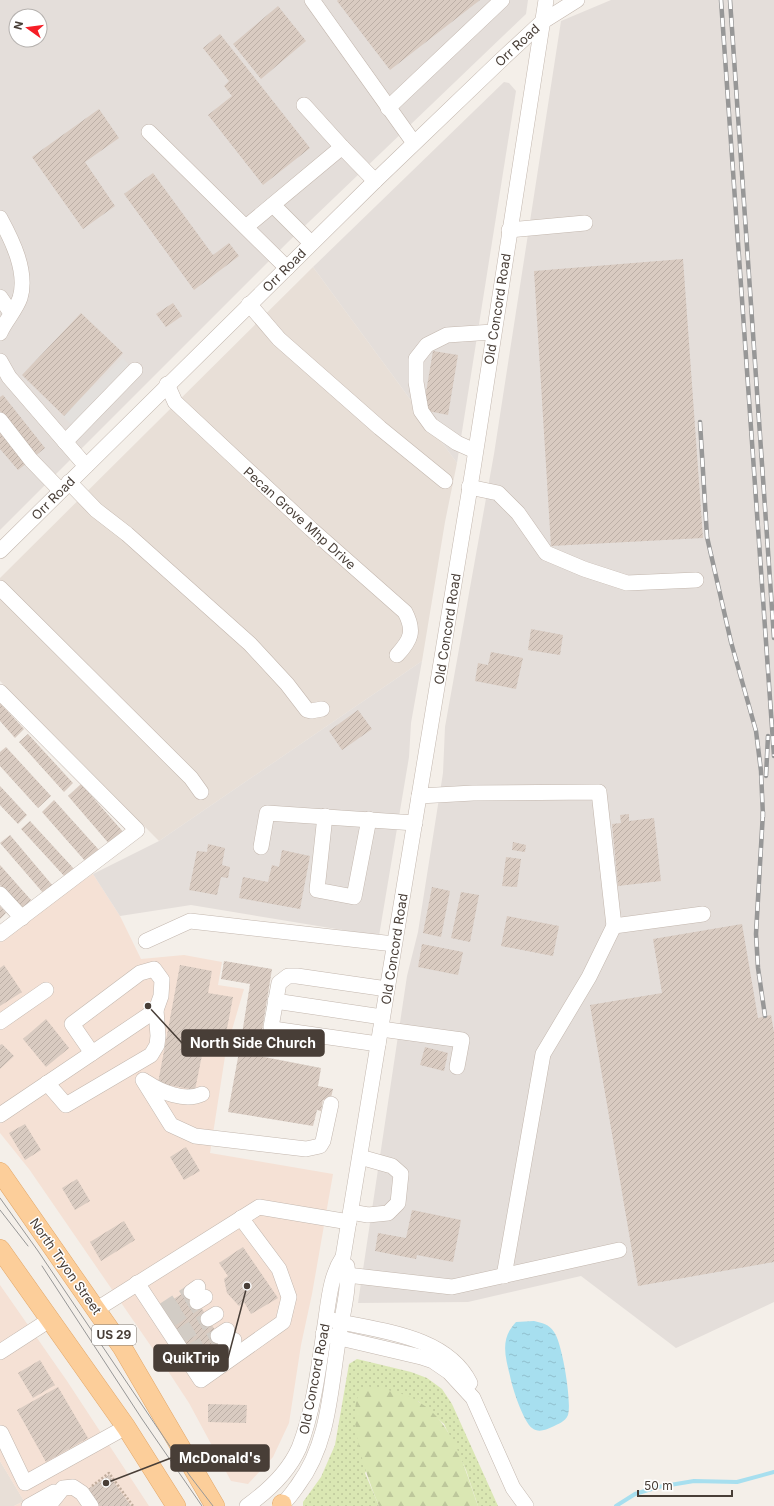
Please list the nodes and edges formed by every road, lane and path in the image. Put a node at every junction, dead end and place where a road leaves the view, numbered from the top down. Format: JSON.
{"nodes":[{"id":1,"x":312,"y":0,"type":"edge"},
{"id":2,"x":502,"y":0,"type":"edge"},
{"id":3,"x":546,"y":0,"type":"edge"},
{"id":4,"x":577,"y":0,"type":"edge"},
{"id":5,"x":542,"y":22,"type":"junction"},
{"id":6,"x":304,"y":105,"type":"dead end"},
{"id":7,"x":388,"y":108,"type":"junction"},
{"id":8,"x":149,"y":132,"type":"dead end"},
{"id":9,"x":414,"y":144,"type":"junction"},
{"id":10,"x":342,"y":147,"type":"junction"},
{"id":11,"x":375,"y":181,"type":"junction"},
{"id":12,"x":273,"y":205,"type":"junction"},
{"id":13,"x":0,"y":218,"type":"edge"},
{"id":14,"x":586,"y":223,"type":"dead end"},
{"id":15,"x":246,"y":227,"type":"junction"},
{"id":16,"x":509,"y":230,"type":"junction"},
{"id":17,"x":311,"y":243,"type":"junction"},
{"id":18,"x":287,"y":268,"type":"junction"},
{"id":19,"x":0,"y":297,"type":"edge"},
{"id":20,"x":249,"y":304,"type":"junction"},
{"id":21,"x":11,"y":313,"type":"junction"},
{"id":22,"x":0,"y":332,"type":"edge"},
{"id":23,"x":493,"y":332,"type":"junction"},
{"id":24,"x":0,"y":361,"type":"edge"},
{"id":25,"x":135,"y":370,"type":"dead end"},
{"id":26,"x":167,"y":384,"type":"junction"},
{"id":27,"x":0,"y":420,"type":"edge"},
{"id":28,"x":65,"y":442,"type":"junction"},
{"id":29,"x":475,"y":451,"type":"junction"},
{"id":30,"x":86,"y":466,"type":"junction"},
{"id":31,"x":445,"y":481,"type":"dead end"},
{"id":32,"x":65,"y":486,"type":"junction"},
{"id":33,"x":470,"y":488,"type":"junction"},
{"id":34,"x":2,"y":544,"type":"edge"},
{"id":35,"x":696,"y":580,"type":"dead end"},
{"id":36,"x":0,"y":588,"type":"edge"},
{"id":37,"x":398,"y":655,"type":"dead end"},
{"id":38,"x":0,"y":692,"type":"edge"},
{"id":39,"x":322,"y":709,"type":"dead end"},
{"id":40,"x":201,"y":792,"type":"dead end"},
{"id":41,"x":419,"y":796,"type":"junction"},
{"id":42,"x":325,"y":816,"type":"junction"},
{"id":43,"x":369,"y":819,"type":"junction"},
{"id":44,"x":415,"y":823,"type":"junction"},
{"id":45,"x":261,"y":847,"type":"dead end"},
{"id":46,"x":0,"y":894,"type":"edge"},
{"id":47,"x":702,"y":914,"type":"dead end"},
{"id":48,"x":22,"y":918,"type":"junction"},
{"id":49,"x":614,"y":926,"type":"junction"},
{"id":50,"x":0,"y":934,"type":"edge"},
{"id":51,"x":146,"y":941,"type":"dead end"},
{"id":52,"x":394,"y":944,"type":"junction"},
{"id":53,"x":387,"y":989,"type":"junction"},
{"id":54,"x":46,"y":990,"type":"dead end"},
{"id":55,"x":275,"y":1001,"type":"junction"},
{"id":56,"x":156,"y":1010,"type":"junction"},
{"id":57,"x":0,"y":1022,"type":"edge"},
{"id":58,"x":381,"y":1023,"type":"junction"},
{"id":59,"x":378,"y":1044,"type":"junction"},
{"id":60,"x":92,"y":1053,"type":"junction"},
{"id":61,"x":457,"y":1067,"type":"dead end"},
{"id":62,"x":127,"y":1069,"type":"junction"},
{"id":63,"x":143,"y":1080,"type":"junction"},
{"id":64,"x":47,"y":1083,"type":"junction"},
{"id":65,"x":202,"y":1094,"type":"dead end"},
{"id":66,"x":331,"y":1104,"type":"dead end"},
{"id":67,"x":0,"y":1115,"type":"edge"},
{"id":68,"x":360,"y":1157,"type":"junction"},
{"id":69,"x":0,"y":1172,"type":"edge"},
{"id":70,"x":350,"y":1217,"type":"junction"},
{"id":71,"x":241,"y":1218,"type":"junction"},
{"id":72,"x":0,"y":1249,"type":"edge"},
{"id":73,"x":619,"y":1250,"type":"dead end"},
{"id":74,"x":343,"y":1257,"type":"junction"},
{"id":75,"x":348,"y":1276,"type":"junction"},
{"id":76,"x":504,"y":1276,"type":"junction"},
{"id":77,"x":138,"y":1283,"type":"junction"},
{"id":78,"x":96,"y":1309,"type":"junction"},
{"id":79,"x":326,"y":1318,"type":"junction"},
{"id":80,"x":51,"y":1319,"type":"junction"},
{"id":81,"x":341,"y":1322,"type":"junction"},
{"id":82,"x":324,"y":1334,"type":"junction"},
{"id":83,"x":338,"y":1337,"type":"junction"},
{"id":84,"x":0,"y":1352,"type":"edge"},
{"id":85,"x":473,"y":1398,"type":"junction"},
{"id":86,"x":126,"y":1427,"type":"junction"},
{"id":87,"x":1,"y":1433,"type":"dead end"},
{"id":88,"x":91,"y":1486,"type":"dead end"},
{"id":89,"x":63,"y":1488,"type":"junction"},
{"id":90,"x":281,"y":1505,"type":"edge"},
{"id":91,"x":29,"y":1506,"type":"edge"},
{"id":92,"x":46,"y":1506,"type":"edge"},
{"id":93,"x":91,"y":1506,"type":"edge"},
{"id":94,"x":133,"y":1506,"type":"edge"},
{"id":95,"x":176,"y":1506,"type":"edge"},
{"id":96,"x":215,"y":1506,"type":"edge"},
{"id":97,"x":247,"y":1506,"type":"edge"},
{"id":98,"x":526,"y":1506,"type":"edge"}],
"edges":[{"from":1,"to":7,"type":"street"},
{"from":2,"to":7,"type":"street"},
{"from":3,"to":5,"type":"street","name":"Old Concord Road"},
{"from":4,"to":5,"type":"street","name":"Orr Road"},
{"from":5,"to":9,"type":"street","name":"Orr Road"},
{"from":5,"to":16,"type":"street","name":"Old Concord Road"},
{"from":6,"to":10,"type":"street"},
{"from":7,"to":9,"type":"street"},
{"from":8,"to":15,"type":"street"},
{"from":9,"to":11,"type":"street","name":"Orr Road"},
{"from":10,"to":11,"type":"street"},
{"from":10,"to":12,"type":"street"},
{"from":11,"to":17,"type":"street","name":"Orr Road"},
{"from":12,"to":15,"type":"street"},
{"from":12,"to":17,"type":"street"},
{"from":13,"to":21,"type":"street"},
{"from":14,"to":16,"type":"street"},
{"from":15,"to":18,"type":"street"},
{"from":16,"to":23,"type":"street","name":"Old Concord Road"},
{"from":17,"to":18,"type":"street","name":"Orr Road"},
{"from":18,"to":20,"type":"street","name":"Orr Road"},
{"from":19,"to":21,"type":"street"},
{"from":20,"to":26,"type":"street","name":"Orr Road"},
{"from":20,"to":31,"type":"street"},
{"from":21,"to":22,"type":"street"},
{"from":23,"to":29,"type":"street","name":"Old Concord Road"},
{"from":23,"to":29,"type":"street"},
{"from":24,"to":28,"type":"street"},
{"from":25,"to":28,"type":"street"},
{"from":26,"to":30,"type":"street","name":"Orr Road"},
{"from":26,"to":37,"type":"street","name":"Pecan Grove Mhp Drive"},
{"from":27,"to":32,"type":"street"},
{"from":28,"to":30,"type":"street"},
{"from":29,"to":33,"type":"street","name":"Old Concord Road"},
{"from":30,"to":32,"type":"street","name":"Orr Road"},
{"from":32,"to":34,"type":"street","name":"Orr Road"},
{"from":32,"to":39,"type":"street"},
{"from":33,"to":35,"type":"street"},
{"from":33,"to":41,"type":"street","name":"Old Concord Road"},
{"from":36,"to":40,"type":"street"},
{"from":38,"to":48,"type":"street"},
{"from":41,"to":44,"type":"street","name":"Old Concord Road"},
{"from":41,"to":49,"type":"street"},
{"from":42,"to":43,"type":"street"},
{"from":42,"to":43,"type":"street"},
{"from":42,"to":45,"type":"street"},
{"from":43,"to":44,"type":"street"},
{"from":44,"to":52,"type":"street","name":"Old Concord Road"},
{"from":46,"to":48,"type":"street"},
{"from":47,"to":49,"type":"street"},
{"from":48,"to":50,"type":"street"},
{"from":49,"to":76,"type":"street"},
{"from":51,"to":52,"type":"street"},
{"from":52,"to":53,"type":"street","name":"Old Concord Road"},
{"from":53,"to":55,"type":"street"},
{"from":53,"to":58,"type":"street","name":"Old Concord Road"},
{"from":54,"to":57,"type":"street"},
{"from":55,"to":58,"type":"street"},
{"from":55,"to":59,"type":"street"},
{"from":56,"to":60,"type":"street"},
{"from":56,"to":60,"type":"street"},
{"from":56,"to":62,"type":"street"},
{"from":58,"to":59,"type":"street","name":"Old Concord Road"},
{"from":58,"to":61,"type":"street"},
{"from":59,"to":68,"type":"street","name":"Old Concord Road"},
{"from":60,"to":64,"type":"street"},
{"from":62,"to":63,"type":"street"},
{"from":62,"to":64,"type":"street"},
{"from":63,"to":65,"type":"street"},
{"from":63,"to":66,"type":"street"},
{"from":64,"to":67,"type":"street"},
{"from":68,"to":70,"type":"street","name":"Old Concord Road"},
{"from":68,"to":70,"type":"street"},
{"from":69,"to":78,"type":"main road","name":"North Tryon Street","number":"US 29"},
{"from":70,"to":71,"type":"street"},
{"from":70,"to":74,"type":"street","name":"Old Concord Road"},
{"from":71,"to":77,"type":"street"},
{"from":71,"to":77,"type":"street"},
{"from":72,"to":80,"type":"main road","number":"US 29"},
{"from":73,"to":76,"type":"street"},
{"from":74,"to":75,"type":"street","name":"Old Concord Road"},
{"from":74,"to":79,"type":"street","name":"Old Concord Road"},
{"from":75,"to":76,"type":"street"},
{"from":75,"to":81,"type":"street","name":"Old Concord Road"},
{"from":77,"to":78,"type":"street"},
{"from":78,"to":96,"type":"main road","name":"North Tryon Street","number":"US 29"},
{"from":79,"to":81,"type":"street"},
{"from":79,"to":82,"type":"street","name":"Old Concord Road"},
{"from":80,"to":84,"type":"street"},
{"from":80,"to":86,"type":"main road","number":"US 29"},
{"from":81,"to":83,"type":"street","name":"Old Concord Road"},
{"from":81,"to":85,"type":"street"},
{"from":82,"to":83,"type":"street"},
{"from":82,"to":97,"type":"street","name":"Old Concord Road"},
{"from":83,"to":85,"type":"street"},
{"from":83,"to":90,"type":"street","name":"Old Concord Road"},
{"from":85,"to":98,"type":"street"},
{"from":86,"to":87,"type":"street"},
{"from":86,"to":95,"type":"main road","number":"US 29"},
{"from":88,"to":94,"type":"path"},
{"from":89,"to":91,"type":"street"},
{"from":89,"to":92,"type":"street"},
{"from":89,"to":93,"type":"street"}]}
